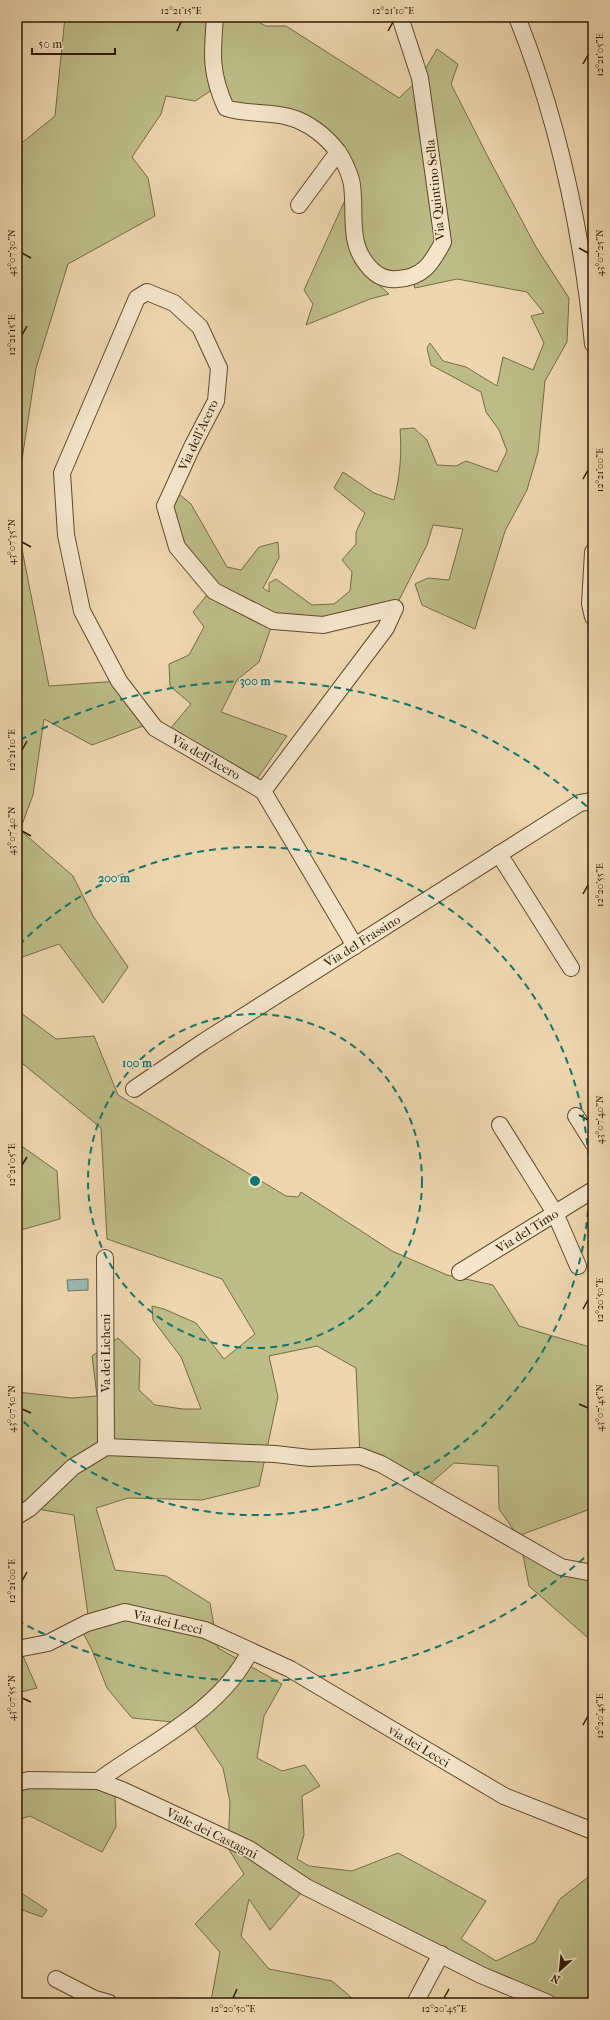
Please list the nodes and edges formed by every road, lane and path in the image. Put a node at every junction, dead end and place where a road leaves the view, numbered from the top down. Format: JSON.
{"nodes":[{"id":1,"x":215,"y":17,"type":"edge"},
{"id":2,"x":400,"y":17,"type":"edge"},
{"id":3,"x":516,"y":17,"type":"edge"},
{"id":4,"x":338,"y":152,"type":"junction"},
{"id":5,"x":299,"y":205,"type":"dead end"},
{"id":6,"x":593,"y":344,"type":"edge"},
{"id":7,"x":593,"y":552,"type":"edge"},
{"id":8,"x":593,"y":617,"type":"edge"},
{"id":9,"x":263,"y":791,"type":"junction"},
{"id":10,"x":593,"y":801,"type":"edge"},
{"id":11,"x":499,"y":854,"type":"junction"},
{"id":12,"x":355,"y":946,"type":"junction"},
{"id":13,"x":571,"y":968,"type":"dead end"},
{"id":14,"x":134,"y":1089,"type":"dead end"},
{"id":15,"x":576,"y":1116,"type":"dead end"},
{"id":16,"x":500,"y":1125,"type":"dead end"},
{"id":17,"x":593,"y":1144,"type":"edge"},
{"id":18,"x":593,"y":1190,"type":"edge"},
{"id":19,"x":555,"y":1213,"type":"junction"},
{"id":20,"x":105,"y":1258,"type":"dead end"},
{"id":21,"x":578,"y":1266,"type":"dead end"},
{"id":22,"x":460,"y":1272,"type":"dead end"},
{"id":23,"x":106,"y":1447,"type":"junction"},
{"id":24,"x":17,"y":1516,"type":"edge"},
{"id":25,"x":593,"y":1560,"type":"edge"},
{"id":26,"x":586,"y":1572,"type":"edge"},
{"id":27,"x":17,"y":1649,"type":"edge"},
{"id":28,"x":250,"y":1651,"type":"junction"},
{"id":29,"x":98,"y":1781,"type":"junction"},
{"id":30,"x":17,"y":1783,"type":"edge"},
{"id":31,"x":593,"y":1831,"type":"edge"},
{"id":32,"x":441,"y":1954,"type":"junction"},
{"id":33,"x":56,"y":1979,"type":"dead end"},
{"id":34,"x":109,"y":2003,"type":"edge"},
{"id":35,"x":415,"y":2003,"type":"edge"},
{"id":36,"x":548,"y":2003,"type":"edge"}],
"edges":[{"from":1,"to":4,"type":"street","name":"Via Quintino Sella"},
{"from":2,"to":4,"type":"street","name":"Via Quintino Sella"},
{"from":3,"to":6,"type":"street"},
{"from":4,"to":5,"type":"street"},
{"from":7,"to":8,"type":"street"},
{"from":9,"to":9,"type":"street","name":"Via dell'Acero"},
{"from":9,"to":12,"type":"street","name":"Via dell'Acero"},
{"from":10,"to":11,"type":"street","name":"Via del Frassino"},
{"from":11,"to":12,"type":"street","name":"Via del Frassino"},
{"from":11,"to":13,"type":"street"},
{"from":12,"to":14,"type":"street","name":"Via del Frassino"},
{"from":15,"to":17,"type":"street"},
{"from":16,"to":19,"type":"street"},
{"from":18,"to":19,"type":"street","name":"Via del Timo"},
{"from":19,"to":21,"type":"street"},
{"from":19,"to":22,"type":"street","name":"Via del Timo"},
{"from":20,"to":23,"type":"street","name":"Va dei Licheni"},
{"from":23,"to":24,"type":"street"},
{"from":23,"to":26,"type":"street"},
{"from":25,"to":26,"type":"street"},
{"from":27,"to":28,"type":"street","name":"Via dei Lecci"},
{"from":28,"to":29,"type":"street"},
{"from":28,"to":31,"type":"street","name":"via dei Lecci"},
{"from":29,"to":30,"type":"street"},
{"from":29,"to":32,"type":"street","name":"Viale dei Castagni"},
{"from":32,"to":35,"type":"street"},
{"from":32,"to":36,"type":"street","name":"Viale dei Castagni"},
{"from":33,"to":34,"type":"street"}]}
